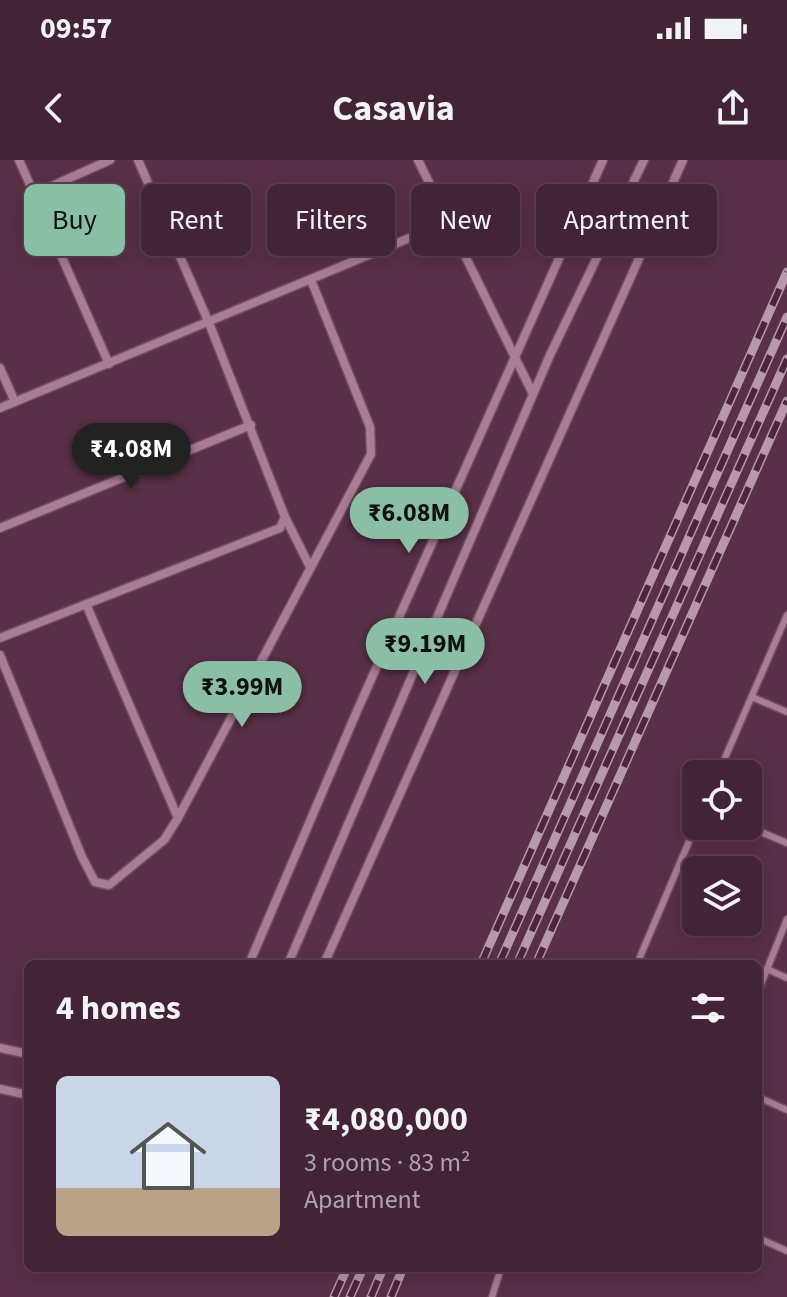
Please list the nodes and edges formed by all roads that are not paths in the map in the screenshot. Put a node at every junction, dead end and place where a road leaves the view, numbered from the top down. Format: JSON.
{"nodes":[{"id":1,"x":19,"y":160,"type":"edge"},
{"id":2,"x":110,"y":160,"type":"edge"},
{"id":3,"x":138,"y":160,"type":"edge"},
{"id":4,"x":418,"y":160,"type":"edge"},
{"id":5,"x":603,"y":160,"type":"edge"},
{"id":6,"x":644,"y":160,"type":"edge"},
{"id":7,"x":683,"y":160,"type":"edge"},
{"id":8,"x":30,"y":184,"type":"edge"},
{"id":9,"x":56,"y":184,"type":"edge"},
{"id":10,"x":430,"y":184,"type":"edge"},
{"id":11,"x":411,"y":238,"type":"edge"},
{"id":12,"x":61,"y":256,"type":"edge"},
{"id":13,"x":464,"y":256,"type":"edge"},
{"id":14,"x":311,"y":280,"type":"junction"},
{"id":15,"x":209,"y":323,"type":"junction"},
{"id":16,"x":515,"y":361,"type":"junction"},
{"id":17,"x":109,"y":364,"type":"junction"},
{"id":18,"x":0,"y":368,"type":"edge"},
{"id":19,"x":533,"y":394,"type":"junction"},
{"id":20,"x":15,"y":402,"type":"junction"},
{"id":21,"x":0,"y":408,"type":"edge"},
{"id":22,"x":251,"y":425,"type":"junction"},
{"id":23,"x":285,"y":517,"type":"junction"},
{"id":24,"x":0,"y":528,"type":"edge"},
{"id":25,"x":310,"y":567,"type":"junction"},
{"id":26,"x":86,"y":604,"type":"junction"},
{"id":27,"x":787,"y":615,"type":"edge"},
{"id":28,"x":0,"y":638,"type":"edge"},
{"id":29,"x":0,"y":655,"type":"edge"},
{"id":30,"x":752,"y":697,"type":"junction"},
{"id":31,"x":787,"y":712,"type":"edge"},
{"id":32,"x":724,"y":760,"type":"edge"},
{"id":33,"x":178,"y":818,"type":"junction"},
{"id":34,"x":762,"y":832,"type":"edge"},
{"id":35,"x":690,"y":840,"type":"edge"},
{"id":36,"x":787,"y":843,"type":"edge"},
{"id":37,"x":787,"y":919,"type":"edge"},
{"id":38,"x":251,"y":960,"type":"edge"},
{"id":39,"x":290,"y":960,"type":"edge"},
{"id":40,"x":326,"y":960,"type":"edge"},
{"id":41,"x":639,"y":960,"type":"edge"},
{"id":42,"x":767,"y":969,"type":"junction"},
{"id":43,"x":787,"y":978,"type":"edge"},
{"id":44,"x":762,"y":982,"type":"edge"},
{"id":45,"x":0,"y":1048,"type":"edge"},
{"id":46,"x":24,"y":1053,"type":"edge"},
{"id":47,"x":0,"y":1089,"type":"edge"},
{"id":48,"x":24,"y":1094,"type":"edge"},
{"id":49,"x":762,"y":1099,"type":"edge"},
{"id":50,"x":787,"y":1110,"type":"edge"},
{"id":51,"x":762,"y":1240,"type":"edge"},
{"id":52,"x":787,"y":1251,"type":"edge"},
{"id":53,"x":500,"y":1272,"type":"edge"},
{"id":54,"x":492,"y":1297,"type":"edge"}],
"edges":[{"from":1,"to":8,"type":"street"},
{"from":2,"to":9,"type":"street"},
{"from":3,"to":15,"type":"street"},
{"from":4,"to":10,"type":"street"},
{"from":5,"to":16,"type":"street"},
{"from":6,"to":19,"type":"street"},
{"from":7,"to":40,"type":"street"},
{"from":11,"to":14,"type":"street"},
{"from":12,"to":17,"type":"street"},
{"from":13,"to":16,"type":"street"},
{"from":14,"to":15,"type":"street"},
{"from":14,"to":25,"type":"street"},
{"from":15,"to":17,"type":"street"},
{"from":15,"to":22,"type":"street"},
{"from":16,"to":19,"type":"street"},
{"from":16,"to":38,"type":"street"},
{"from":17,"to":20,"type":"street"},
{"from":18,"to":20,"type":"street"},
{"from":19,"to":39,"type":"street"},
{"from":20,"to":21,"type":"street"},
{"from":22,"to":23,"type":"street"},
{"from":22,"to":24,"type":"street"},
{"from":23,"to":25,"type":"street"},
{"from":23,"to":26,"type":"street"},
{"from":25,"to":33,"type":"street"},
{"from":26,"to":28,"type":"street"},
{"from":26,"to":33,"type":"street"},
{"from":27,"to":30,"type":"lane"},
{"from":29,"to":33,"type":"street"},
{"from":30,"to":31,"type":"lane"},
{"from":30,"to":32,"type":"lane"},
{"from":34,"to":36,"type":"lane"},
{"from":35,"to":41,"type":"lane"},
{"from":37,"to":42,"type":"lane"},
{"from":42,"to":43,"type":"lane"},
{"from":42,"to":44,"type":"lane"},
{"from":45,"to":46,"type":"street"},
{"from":47,"to":48,"type":"street"},
{"from":49,"to":50,"type":"lane"},
{"from":51,"to":52,"type":"lane"},
{"from":53,"to":54,"type":"lane"}]}
